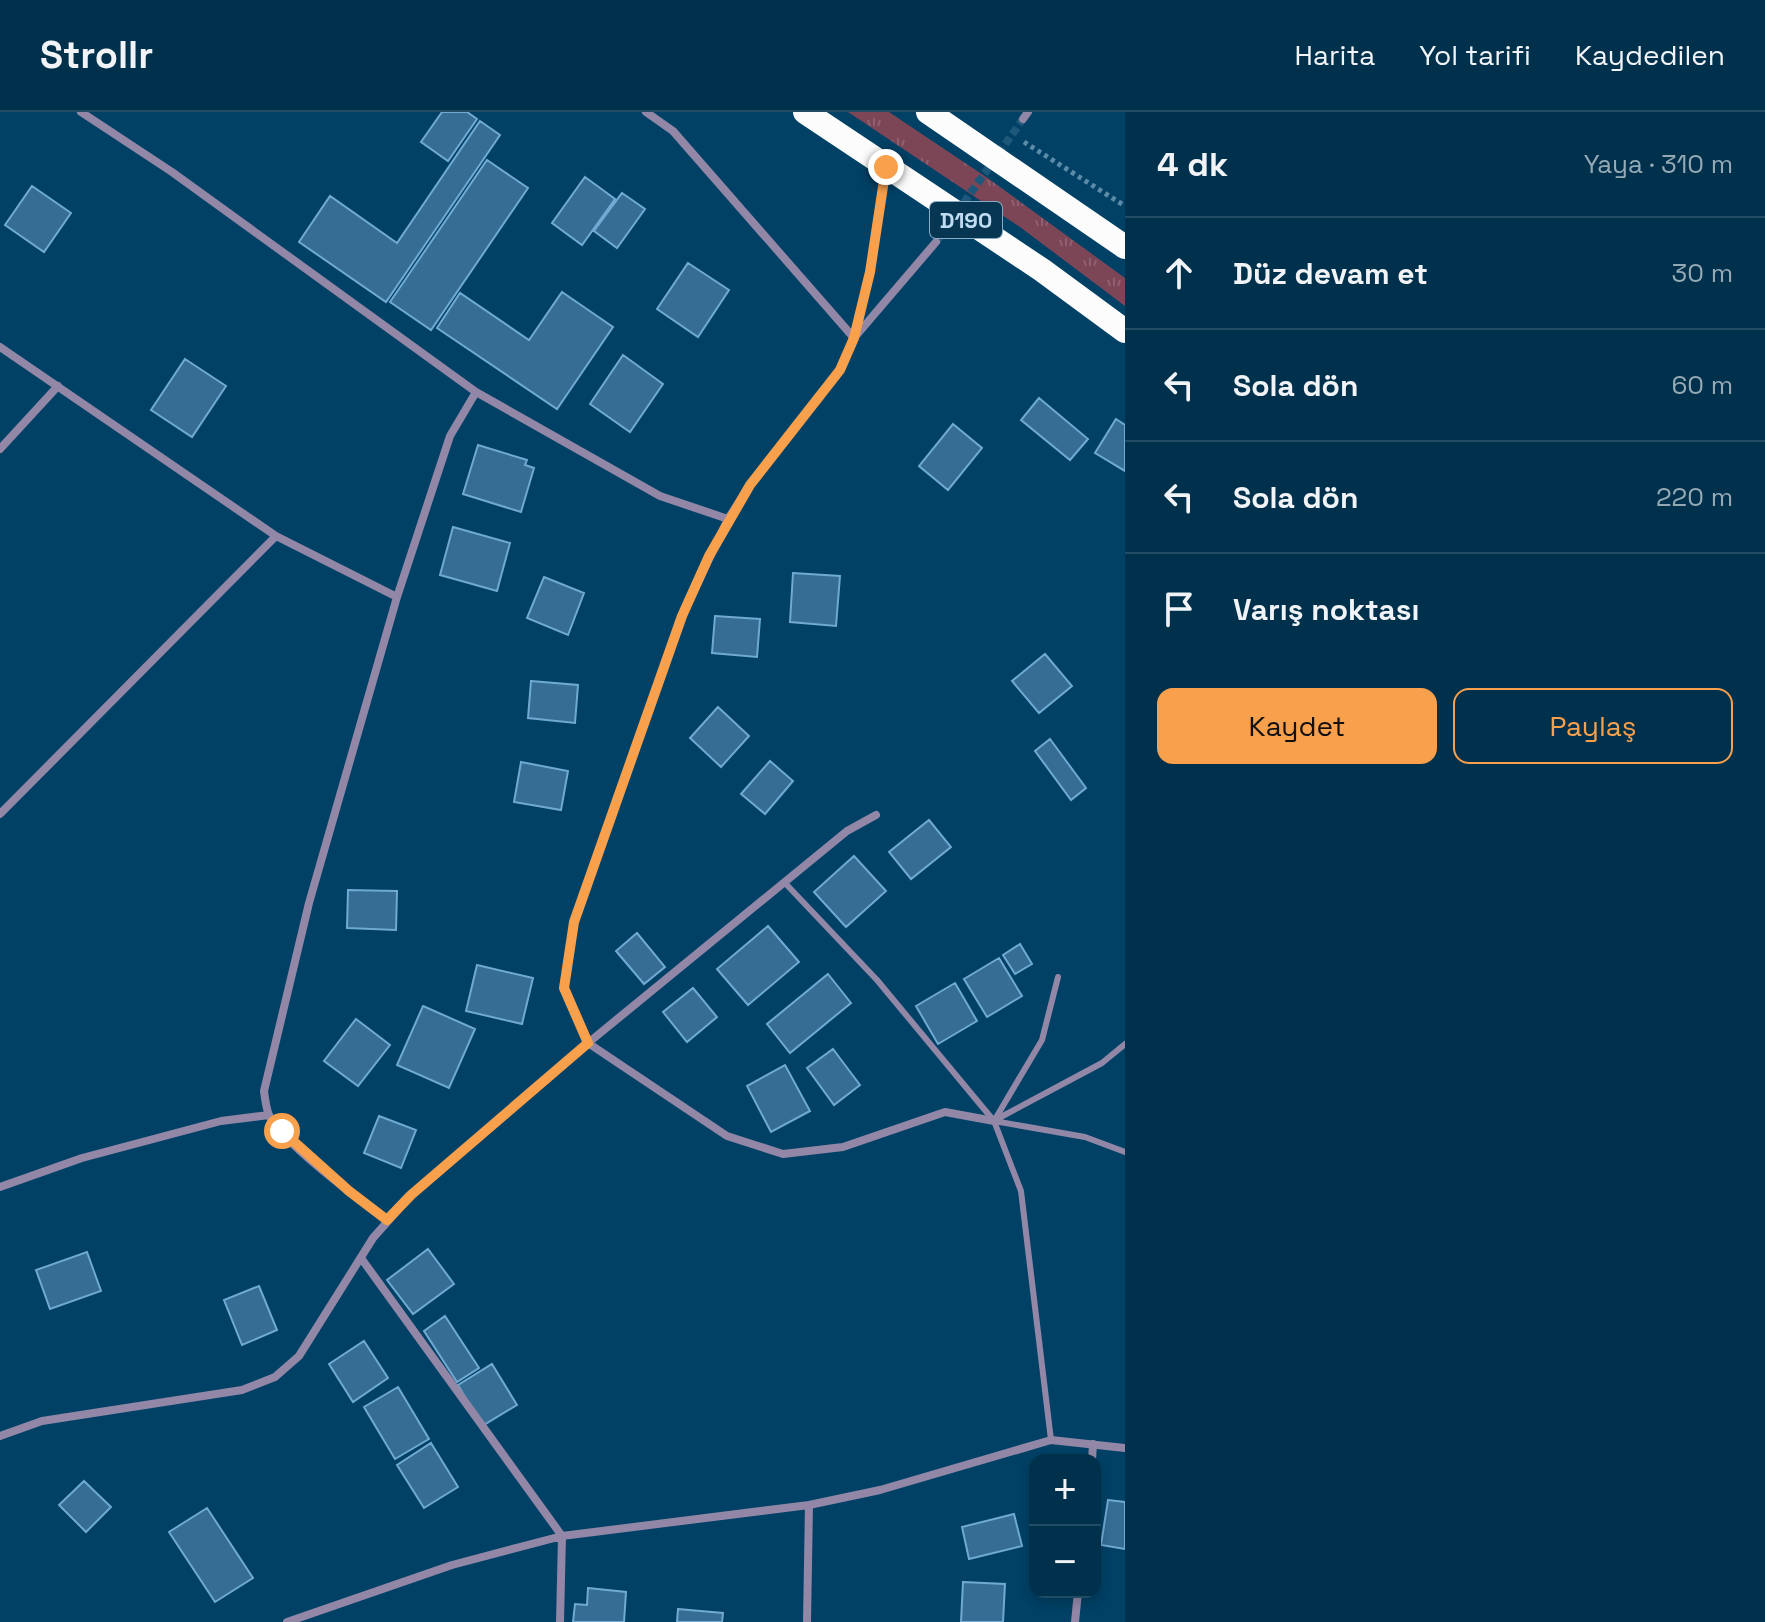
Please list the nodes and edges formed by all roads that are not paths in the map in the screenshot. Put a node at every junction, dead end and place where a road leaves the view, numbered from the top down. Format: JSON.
{"nodes":[{"id":1,"x":81,"y":112,"type":"edge"},
{"id":2,"x":646,"y":112,"type":"edge"},
{"id":3,"x":805,"y":112,"type":"edge"},
{"id":4,"x":928,"y":112,"type":"edge"},
{"id":5,"x":886,"y":167,"type":"junction"},
{"id":6,"x":936,"y":242,"type":"tunnel mouth"},
{"id":7,"x":1125,"y":247,"type":"edge"},
{"id":8,"x":1125,"y":331,"type":"edge"},
{"id":9,"x":854,"y":338,"type":"junction"},
{"id":10,"x":0,"y":347,"type":"edge"},
{"id":11,"x":58,"y":386,"type":"junction"},
{"id":12,"x":476,"y":392,"type":"junction"},
{"id":13,"x":0,"y":449,"type":"edge"},
{"id":14,"x":728,"y":519,"type":"junction"},
{"id":15,"x":276,"y":536,"type":"junction"},
{"id":16,"x":397,"y":597,"type":"junction"},
{"id":17,"x":0,"y":814,"type":"edge"},
{"id":18,"x":876,"y":815,"type":"dead end"},
{"id":19,"x":785,"y":883,"type":"junction"},
{"id":20,"x":1058,"y":977,"type":"dead end"},
{"id":21,"x":588,"y":1043,"type":"junction"},
{"id":22,"x":1125,"y":1044,"type":"edge"},
{"id":23,"x":269,"y":1115,"type":"junction"},
{"id":24,"x":994,"y":1121,"type":"junction"},
{"id":25,"x":1125,"y":1152,"type":"edge"},
{"id":26,"x":0,"y":1187,"type":"edge"},
{"id":27,"x":387,"y":1220,"type":"junction"},
{"id":28,"x":361,"y":1258,"type":"junction"},
{"id":29,"x":0,"y":1436,"type":"edge"},
{"id":30,"x":1051,"y":1440,"type":"junction"},
{"id":31,"x":1093,"y":1444,"type":"junction"},
{"id":32,"x":1125,"y":1448,"type":"edge"},
{"id":33,"x":1092,"y":1454,"type":"edge"},
{"id":34,"x":809,"y":1505,"type":"junction"},
{"id":35,"x":562,"y":1536,"type":"junction"},
{"id":36,"x":1077,"y":1598,"type":"edge"},
{"id":37,"x":287,"y":1622,"type":"edge"},
{"id":38,"x":560,"y":1622,"type":"edge"},
{"id":39,"x":807,"y":1622,"type":"edge"},
{"id":40,"x":1075,"y":1622,"type":"edge"}],
"edges":[{"from":1,"to":12,"type":"street"},
{"from":2,"to":9,"type":"street"},
{"from":3,"to":5,"type":"highway","number":"D190"},
{"from":4,"to":7,"type":"highway","number":"D190"},
{"from":5,"to":8,"type":"highway","number":"D190"},
{"from":5,"to":9,"type":"street"},
{"from":6,"to":9,"type":"street"},
{"from":9,"to":14,"type":"street"},
{"from":10,"to":11,"type":"street"},
{"from":11,"to":13,"type":"street"},
{"from":11,"to":15,"type":"street"},
{"from":12,"to":14,"type":"street"},
{"from":12,"to":16,"type":"street"},
{"from":14,"to":21,"type":"street"},
{"from":15,"to":16,"type":"street"},
{"from":15,"to":17,"type":"street"},
{"from":16,"to":23,"type":"street"},
{"from":18,"to":19,"type":"street"},
{"from":19,"to":21,"type":"street"},
{"from":19,"to":24,"type":"lane"},
{"from":20,"to":24,"type":"lane"},
{"from":21,"to":24,"type":"street"},
{"from":21,"to":27,"type":"street"},
{"from":22,"to":24,"type":"lane"},
{"from":23,"to":26,"type":"street"},
{"from":23,"to":27,"type":"street"},
{"from":24,"to":25,"type":"lane"},
{"from":24,"to":30,"type":"lane"},
{"from":27,"to":28,"type":"street"},
{"from":28,"to":29,"type":"street"},
{"from":28,"to":35,"type":"street"},
{"from":30,"to":31,"type":"street"},
{"from":30,"to":34,"type":"street"},
{"from":31,"to":32,"type":"street"},
{"from":31,"to":33,"type":"street"},
{"from":34,"to":35,"type":"street"},
{"from":34,"to":39,"type":"street"},
{"from":35,"to":37,"type":"street"},
{"from":35,"to":38,"type":"street"},
{"from":36,"to":40,"type":"street"}]}
